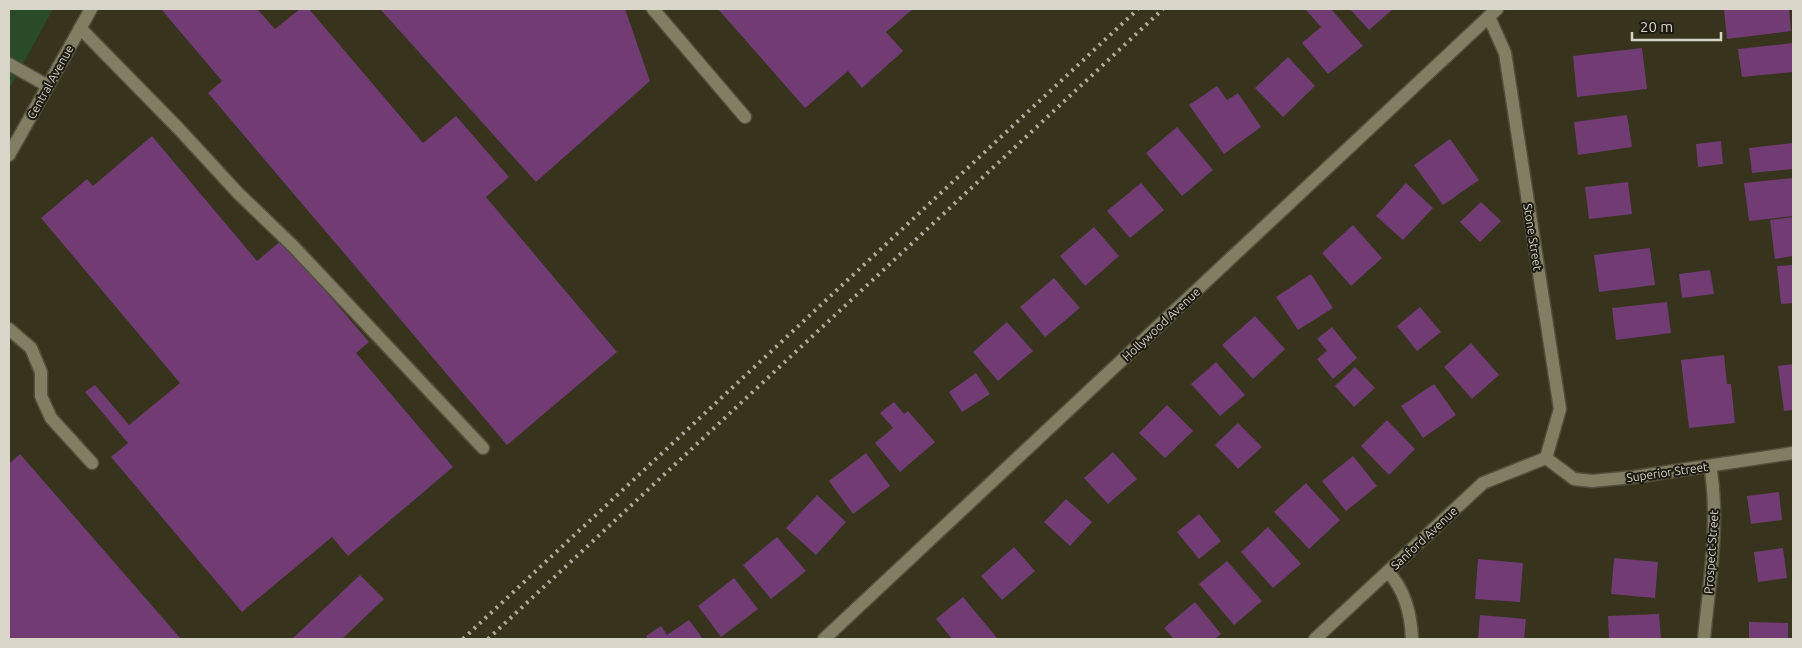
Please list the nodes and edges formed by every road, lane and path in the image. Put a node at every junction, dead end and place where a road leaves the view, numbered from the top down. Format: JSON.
{"nodes":[{"id":1,"x":91,"y":9,"type":"edge"},
{"id":2,"x":654,"y":9,"type":"edge"},
{"id":3,"x":1493,"y":13,"type":"edge"},
{"id":4,"x":80,"y":28,"type":"junction"},
{"id":5,"x":9,"y":64,"type":"edge"},
{"id":6,"x":48,"y":86,"type":"junction"},
{"id":7,"x":745,"y":116,"type":"dead end"},
{"id":8,"x":9,"y":155,"type":"edge"},
{"id":9,"x":9,"y":330,"type":"edge"},
{"id":10,"x":483,"y":448,"type":"dead end"},
{"id":11,"x":1793,"y":453,"type":"edge"},
{"id":12,"x":1546,"y":458,"type":"junction"},
{"id":13,"x":92,"y":464,"type":"dead end"},
{"id":14,"x":1710,"y":466,"type":"junction"},
{"id":15,"x":1388,"y":572,"type":"junction"},
{"id":16,"x":824,"y":639,"type":"edge"},
{"id":17,"x":1315,"y":639,"type":"edge"},
{"id":18,"x":1412,"y":639,"type":"edge"},
{"id":19,"x":1704,"y":639,"type":"edge"}],
"edges":[{"from":1,"to":4,"type":"street","name":"Central Avenue"},
{"from":2,"to":7,"type":"street"},
{"from":3,"to":12,"type":"street","name":"Stone Street"},
{"from":3,"to":16,"type":"street","name":"Hollywood Avenue"},
{"from":4,"to":6,"type":"street","name":"Central Avenue"},
{"from":4,"to":10,"type":"street"},
{"from":5,"to":6,"type":"street"},
{"from":6,"to":8,"type":"street","name":"Central Avenue"},
{"from":9,"to":13,"type":"street"},
{"from":11,"to":14,"type":"street","name":"Superior Street"},
{"from":12,"to":14,"type":"street","name":"Superior Street"},
{"from":12,"to":15,"type":"street","name":"Sanford Avenue"},
{"from":14,"to":19,"type":"street","name":"Prospect Street"},
{"from":15,"to":17,"type":"street","name":"Sanford Avenue"},
{"from":15,"to":18,"type":"street"}]}
